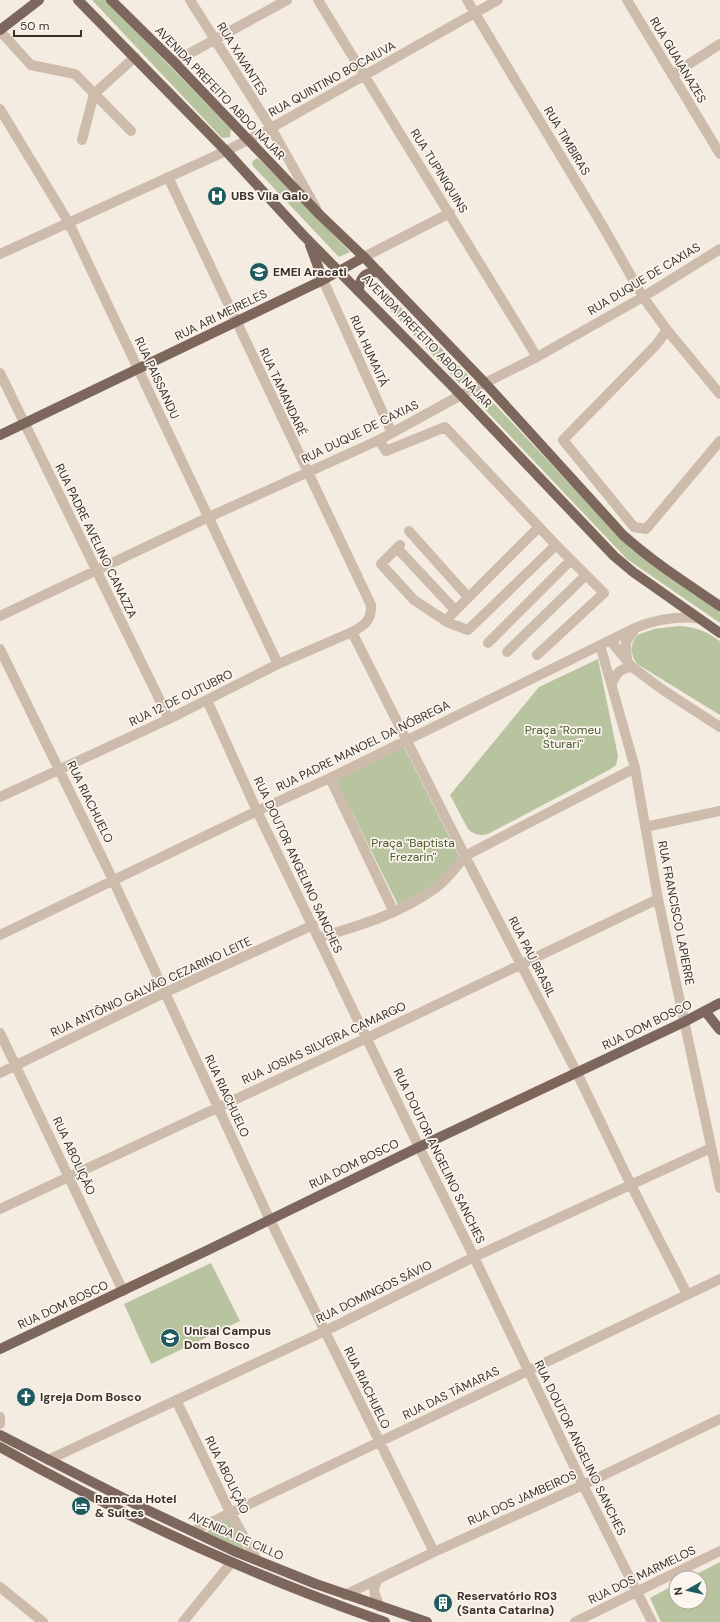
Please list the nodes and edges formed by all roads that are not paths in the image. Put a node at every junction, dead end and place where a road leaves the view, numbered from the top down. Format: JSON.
{"nodes":[{"id":1,"x":40,"y":0,"type":"edge"},
{"id":2,"x":78,"y":0,"type":"edge"},
{"id":3,"x":111,"y":0,"type":"edge"},
{"id":4,"x":190,"y":0,"type":"edge"},
{"id":5,"x":287,"y":0,"type":"edge"},
{"id":6,"x":318,"y":0,"type":"edge"},
{"id":7,"x":467,"y":0,"type":"edge"},
{"id":8,"x":498,"y":0,"type":"edge"},
{"id":9,"x":627,"y":0,"type":"edge"},
{"id":10,"x":475,"y":13,"type":"junction"},
{"id":11,"x":0,"y":31,"type":"edge"},
{"id":12,"x":214,"y":40,"type":"junction"},
{"id":13,"x":720,"y":44,"type":"edge"},
{"id":14,"x":131,"y":61,"type":"junction"},
{"id":15,"x":174,"y":62,"type":"junction"},
{"id":16,"x":672,"y":75,"type":"junction"},
{"id":17,"x":364,"y":76,"type":"junction"},
{"id":18,"x":94,"y":94,"type":"junction"},
{"id":19,"x":0,"y":109,"type":"edge"},
{"id":20,"x":271,"y":128,"type":"junction"},
{"id":21,"x":132,"y":130,"type":"dead end"},
{"id":22,"x":82,"y":140,"type":"dead end"},
{"id":23,"x":248,"y":140,"type":"junction"},
{"id":24,"x":719,"y":148,"type":"edge"},
{"id":25,"x":226,"y":151,"type":"junction"},
{"id":26,"x":168,"y":177,"type":"junction"},
{"id":27,"x":450,"y":213,"type":"junction"},
{"id":28,"x":320,"y":215,"type":"junction"},
{"id":29,"x":69,"y":223,"type":"junction"},
{"id":30,"x":303,"y":235,"type":"junction"},
{"id":31,"x":720,"y":249,"type":"edge"},
{"id":32,"x":0,"y":254,"type":"edge"},
{"id":33,"x":364,"y":257,"type":"junction"},
{"id":34,"x":339,"y":271,"type":"junction"},
{"id":35,"x":378,"y":272,"type":"junction"},
{"id":36,"x":323,"y":280,"type":"junction"},
{"id":37,"x":359,"y":291,"type":"junction"},
{"id":38,"x":643,"y":297,"type":"junction"},
{"id":39,"x":236,"y":322,"type":"junction"},
{"id":40,"x":668,"y":330,"type":"junction"},
{"id":41,"x":537,"y":357,"type":"junction"},
{"id":42,"x":139,"y":369,"type":"junction"},
{"id":43,"x":0,"y":373,"type":"edge"},
{"id":44,"x":485,"y":383,"type":"junction"},
{"id":45,"x":720,"y":394,"type":"edge"},
{"id":46,"x":461,"y":395,"type":"junction"},
{"id":47,"x":24,"y":423,"type":"junction"},
{"id":48,"x":392,"y":433,"type":"junction"},
{"id":49,"x":0,"y":435,"type":"edge"},
{"id":50,"x":379,"y":440,"type":"junction"},
{"id":51,"x":720,"y":441,"type":"edge"},
{"id":52,"x":307,"y":472,"type":"junction"},
{"id":53,"x":209,"y":517,"type":"junction"},
{"id":54,"x":539,"y":527,"type":"junction"},
{"id":55,"x":409,"y":531,"type":"dead end"},
{"id":56,"x":556,"y":545,"type":"junction"},
{"id":57,"x":571,"y":560,"type":"junction"},
{"id":58,"x":96,"y":571,"type":"junction"},
{"id":59,"x":586,"y":575,"type":"junction"},
{"id":60,"x":468,"y":597,"type":"junction"},
{"id":61,"x":720,"y":606,"type":"edge"},
{"id":62,"x":455,"y":610,"type":"junction"},
{"id":63,"x":0,"y":616,"type":"edge"},
{"id":64,"x":370,"y":617,"type":"joint"},
{"id":65,"x":698,"y":618,"type":"junction"},
{"id":66,"x":445,"y":620,"type":"junction"},
{"id":67,"x":635,"y":628,"type":"junction"},
{"id":68,"x":352,"y":632,"type":"junction"},
{"id":69,"x":720,"y":633,"type":"edge"},
{"id":70,"x":610,"y":640,"type":"junction"},
{"id":71,"x":488,"y":643,"type":"dead end"},
{"id":72,"x":600,"y":645,"type":"junction"},
{"id":73,"x":0,"y":649,"type":"edge"},
{"id":74,"x":507,"y":652,"type":"dead end"},
{"id":75,"x":537,"y":655,"type":"dead end"},
{"id":76,"x":278,"y":664,"type":"junction"},
{"id":77,"x":630,"y":664,"type":"junction"},
{"id":78,"x":612,"y":683,"type":"junction"},
{"id":79,"x":208,"y":700,"type":"junction"},
{"id":80,"x":169,"y":719,"type":"junction"},
{"id":81,"x":720,"y":727,"type":"edge"},
{"id":82,"x":406,"y":740,"type":"junction"},
{"id":83,"x":635,"y":768,"type":"junction"},
{"id":84,"x":59,"y":769,"type":"junction"},
{"id":85,"x":330,"y":778,"type":"junction"},
{"id":86,"x":0,"y":797,"type":"edge"},
{"id":87,"x":720,"y":810,"type":"edge"},
{"id":88,"x":257,"y":811,"type":"junction"},
{"id":89,"x":645,"y":827,"type":"junction"},
{"id":90,"x":464,"y":856,"type":"junction"},
{"id":91,"x":113,"y":880,"type":"junction"},
{"id":92,"x":658,"y":899,"type":"junction"},
{"id":93,"x":394,"y":912,"type":"junction"},
{"id":94,"x":313,"y":925,"type":"junction"},
{"id":95,"x":0,"y":935,"type":"edge"},
{"id":96,"x":318,"y":938,"type":"junction"},
{"id":97,"x":522,"y":965,"type":"junction"},
{"id":98,"x":164,"y":993,"type":"junction"},
{"id":99,"x":720,"y":1003,"type":"edge"},
{"id":100,"x":705,"y":1011,"type":"junction"},
{"id":101,"x":684,"y":1022,"type":"junction"},
{"id":102,"x":720,"y":1030,"type":"edge"},
{"id":103,"x":0,"y":1033,"type":"edge"},
{"id":104,"x":367,"y":1038,"type":"junction"},
{"id":105,"x":16,"y":1065,"type":"junction"},
{"id":106,"x":0,"y":1073,"type":"edge"},
{"id":107,"x":577,"y":1073,"type":"junction"},
{"id":108,"x":218,"y":1107,"type":"junction"},
{"id":109,"x":419,"y":1147,"type":"junction"},
{"id":110,"x":711,"y":1148,"type":"junction"},
{"id":111,"x":69,"y":1176,"type":"junction"},
{"id":112,"x":631,"y":1185,"type":"junction"},
{"id":113,"x":720,"y":1188,"type":"edge"},
{"id":114,"x":0,"y":1209,"type":"edge"},
{"id":115,"x":270,"y":1220,"type":"junction"},
{"id":116,"x":474,"y":1258,"type":"junction"},
{"id":117,"x":720,"y":1279,"type":"edge"},
{"id":118,"x":123,"y":1291,"type":"junction"},
{"id":119,"x":687,"y":1294,"type":"junction"},
{"id":120,"x":325,"y":1331,"type":"junction"},
{"id":121,"x":0,"y":1349,"type":"edge"},
{"id":122,"x":528,"y":1371,"type":"junction"},
{"id":123,"x":176,"y":1400,"type":"junction"},
{"id":124,"x":0,"y":1417,"type":"edge"},
{"id":125,"x":720,"y":1419,"type":"edge"},
{"id":126,"x":0,"y":1424,"type":"edge"},
{"id":127,"x":0,"y":1435,"type":"edge"},
{"id":128,"x":380,"y":1442,"type":"junction"},
{"id":129,"x":0,"y":1447,"type":"edge"},
{"id":130,"x":48,"y":1460,"type":"junction"},
{"id":131,"x":583,"y":1485,"type":"junction"},
{"id":132,"x":230,"y":1512,"type":"junction"},
{"id":133,"x":193,"y":1531,"type":"junction"},
{"id":134,"x":720,"y":1551,"type":"edge"},
{"id":135,"x":434,"y":1552,"type":"junction"},
{"id":136,"x":257,"y":1560,"type":"junction"},
{"id":137,"x":231,"y":1563,"type":"junction"},
{"id":138,"x":378,"y":1579,"type":"junction"},
{"id":139,"x":0,"y":1587,"type":"edge"},
{"id":140,"x":637,"y":1591,"type":"junction"},
{"id":141,"x":345,"y":1595,"type":"junction"},
{"id":142,"x":380,"y":1607,"type":"junction"},
{"id":143,"x":43,"y":1622,"type":"edge"},
{"id":144,"x":183,"y":1622,"type":"edge"},
{"id":145,"x":385,"y":1622,"type":"edge"},
{"id":146,"x":427,"y":1622,"type":"edge"},
{"id":147,"x":575,"y":1622,"type":"edge"},
{"id":148,"x":652,"y":1622,"type":"edge"}],
"edges":[{"from":1,"to":11,"type":"main road"},
{"from":2,"to":14,"type":"main road","name":"AVENIDA PREFEITO ABDO NAJAR"},
{"from":3,"to":15,"type":"main road","name":"AVENIDA PREFEITO ABDO NAJAR"},
{"from":4,"to":12,"type":"street","name":"RUA XAVANTES"},
{"from":5,"to":12,"type":"street"},
{"from":6,"to":17,"type":"street","name":"RUA TUPINIQUINS"},
{"from":7,"to":10,"type":"street","name":"RUA TIMBIRAS"},
{"from":8,"to":10,"type":"street","name":"RUA QUINTINO BOCAIUVA"},
{"from":9,"to":16,"type":"street","name":"RUA GUAIANAZES"},
{"from":10,"to":17,"type":"street","name":"RUA QUINTINO BOCAIUVA"},
{"from":10,"to":38,"type":"street","name":"RUA TIMBIRAS"},
{"from":11,"to":18,"type":"street"},
{"from":12,"to":15,"type":"street"},
{"from":12,"to":20,"type":"street","name":"RUA XAVANTES"},
{"from":13,"to":16,"type":"street"},
{"from":14,"to":18,"type":"street"},
{"from":14,"to":25,"type":"main road","name":"AVENIDA PREFEITO ABDO NAJAR"},
{"from":15,"to":23,"type":"main road","name":"AVENIDA PREFEITO ABDO NAJAR"},
{"from":16,"to":24,"type":"street","name":"RUA GUAIANAZES"},
{"from":17,"to":20,"type":"street","name":"RUA QUINTINO BOCAIUVA"},
{"from":17,"to":27,"type":"street","name":"RUA TUPINIQUINS"},
{"from":18,"to":21,"type":"street"},
{"from":18,"to":22,"type":"street"},
{"from":19,"to":29,"type":"street","name":"RUA PAISSANDU"},
{"from":20,"to":23,"type":"street","name":"RUA QUINTINO BOCAIUVA"},
{"from":20,"to":28,"type":"street","name":"RUA XAVANTES"},
{"from":23,"to":25,"type":"street","name":"RUA QUINTINO BOCAIUVA"},
{"from":23,"to":28,"type":"main road","name":"AVENIDA PREFEITO ABDO NAJAR"},
{"from":25,"to":26,"type":"street","name":"RUA QUINTINO BOCAIUVA"},
{"from":25,"to":30,"type":"main road","name":"AVENIDA PREFEITO ABDO NAJAR"},
{"from":26,"to":29,"type":"street","name":"RUA QUINTINO BOCAIUVA"},
{"from":26,"to":39,"type":"street","name":"RUA TAMANDARÉ"},
{"from":27,"to":33,"type":"street","name":"RUA ARI MEIRELES"},
{"from":27,"to":41,"type":"street","name":"RUA TUPINIQUINS"},
{"from":28,"to":33,"type":"main road","name":"AVENIDA PREFEITO ABDO NAJAR"},
{"from":29,"to":32,"type":"street","name":"RUA QUINTINO BOCAIUVA"},
{"from":29,"to":42,"type":"street","name":"RUA PAISSANDU"},
{"from":30,"to":34,"type":"main road","name":"AVENIDA PREFEITO ABDO NAJAR"},
{"from":30,"to":36,"type":"main road"},
{"from":31,"to":38,"type":"street","name":"RUA DUQUE DE CAXIAS"},
{"from":33,"to":34,"type":"main road","name":"RUA ARI MEIRELES"},
{"from":33,"to":35,"type":"main road","name":"AVENIDA PREFEITO ABDO NAJAR"},
{"from":34,"to":36,"type":"main road","name":"RUA ARI MEIRELES"},
{"from":34,"to":37,"type":"main road","name":"AVENIDA PREFEITO ABDO NAJAR"},
{"from":35,"to":37,"type":"main road"},
{"from":35,"to":44,"type":"main road","name":"AVENIDA PREFEITO ABDO NAJAR"},
{"from":36,"to":39,"type":"main road","name":"RUA ARI MEIRELES"},
{"from":36,"to":48,"type":"street","name":"RUA HUMAITÁ"},
{"from":37,"to":46,"type":"main road","name":"AVENIDA PREFEITO ABDO NAJAR"},
{"from":38,"to":40,"type":"street","name":"RUA TIMBIRAS"},
{"from":38,"to":41,"type":"street","name":"RUA DUQUE DE CAXIAS"},
{"from":39,"to":42,"type":"main road","name":"RUA ARI MEIRELES"},
{"from":39,"to":52,"type":"street","name":"RUA TAMANDARÉ"},
{"from":40,"to":45,"type":"street","name":"RUA TIMBIRAS"},
{"from":40,"to":51,"type":"street"},
{"from":41,"to":44,"type":"street","name":"RUA DUQUE DE CAXIAS"},
{"from":42,"to":47,"type":"main road","name":"RUA ARI MEIRELES"},
{"from":42,"to":53,"type":"street","name":"RUA PAISSANDU"},
{"from":43,"to":47,"type":"street","name":"RUA PADRE AVELINO CANAZZA"},
{"from":44,"to":46,"type":"street","name":"RUA DUQUE DE CAXIAS"},
{"from":44,"to":61,"type":"main road","name":"AVENIDA PREFEITO ABDO NAJAR"},
{"from":46,"to":48,"type":"street","name":"RUA DUQUE DE CAXIAS"},
{"from":46,"to":65,"type":"main road","name":"AVENIDA PREFEITO ABDO NAJAR"},
{"from":47,"to":49,"type":"main road","name":"RUA ARI MEIRELES"},
{"from":47,"to":58,"type":"street","name":"RUA PADRE AVELINO CANAZZA"},
{"from":48,"to":50,"type":"street","name":"RUA DUQUE DE CAXIAS"},
{"from":50,"to":52,"type":"street","name":"RUA DUQUE DE CAXIAS"},
{"from":50,"to":54,"type":"street"},
{"from":52,"to":53,"type":"street","name":"RUA DUQUE DE CAXIAS"},
{"from":52,"to":64,"type":"street","name":"RUA TAMANDARÉ"},
{"from":53,"to":58,"type":"street","name":"RUA DUQUE DE CAXIAS"},
{"from":53,"to":76,"type":"street","name":"RUA PAISSANDU"},
{"from":54,"to":56,"type":"street"},
{"from":54,"to":60,"type":"street"},
{"from":55,"to":60,"type":"street"},
{"from":56,"to":57,"type":"street"},
{"from":56,"to":66,"type":"street"},
{"from":57,"to":59,"type":"street"},
{"from":57,"to":71,"type":"street"},
{"from":58,"to":63,"type":"street","name":"RUA DUQUE DE CAXIAS"},
{"from":58,"to":80,"type":"street","name":"RUA PADRE AVELINO CANAZZA"},
{"from":59,"to":74,"type":"street"},
{"from":59,"to":75,"type":"street"},
{"from":60,"to":62,"type":"street"},
{"from":62,"to":66,"type":"street"},
{"from":62,"to":66,"type":"street"},
{"from":64,"to":68,"type":"street","name":"RUA 12 DE OUTUBRO"},
{"from":65,"to":67,"type":"street","name":"RUA PADRE MANOEL DA NÓBREGA"},
{"from":65,"to":69,"type":"main road","name":"AVENIDA PREFEITO ABDO NAJAR"},
{"from":67,"to":70,"type":"street","name":"RUA PADRE MANOEL DA NÓBREGA"},
{"from":67,"to":77,"type":"street"},
{"from":68,"to":76,"type":"street","name":"RUA 12 DE OUTUBRO"},
{"from":68,"to":82,"type":"street","name":"RUA PAU BRASIL"},
{"from":70,"to":72,"type":"street","name":"RUA PADRE MANOEL DA NÓBREGA"},
{"from":70,"to":77,"type":"street"},
{"from":72,"to":78,"type":"street","name":"RUA FRANCISCO LAPIERRE"},
{"from":72,"to":82,"type":"street","name":"RUA PADRE MANOEL DA NÓBREGA"},
{"from":73,"to":84,"type":"street","name":"RUA RIACHUELO"},
{"from":76,"to":79,"type":"street","name":"RUA 12 DE OUTUBRO"},
{"from":77,"to":78,"type":"street"},
{"from":77,"to":81,"type":"street"},
{"from":78,"to":83,"type":"street","name":"RUA FRANCISCO LAPIERRE"},
{"from":79,"to":80,"type":"street","name":"RUA 12 DE OUTUBRO"},
{"from":79,"to":88,"type":"street","name":"RUA DOUTOR ANGELINO SANCHES"},
{"from":80,"to":84,"type":"street","name":"RUA 12 DE OUTUBRO"},
{"from":82,"to":85,"type":"street","name":"RUA PADRE MANOEL DA NÓBREGA"},
{"from":82,"to":90,"type":"street","name":"RUA PAU BRASIL"},
{"from":83,"to":89,"type":"street","name":"RUA FRANCISCO LAPIERRE"},
{"from":83,"to":90,"type":"street"},
{"from":84,"to":86,"type":"street","name":"RUA 12 DE OUTUBRO"},
{"from":84,"to":91,"type":"street","name":"RUA RIACHUELO"},
{"from":85,"to":88,"type":"street","name":"RUA PADRE MANOEL DA NÓBREGA"},
{"from":85,"to":93,"type":"street"},
{"from":87,"to":89,"type":"street"},
{"from":88,"to":91,"type":"street","name":"RUA PADRE MANOEL DA NÓBREGA"},
{"from":88,"to":94,"type":"street","name":"RUA DOUTOR ANGELINO SANCHES"},
{"from":89,"to":92,"type":"street","name":"RUA FRANCISCO LAPIERRE"},
{"from":90,"to":93,"type":"street"},
{"from":90,"to":97,"type":"street","name":"RUA PAU BRASIL"},
{"from":91,"to":95,"type":"street","name":"RUA PADRE MANOEL DA NÓBREGA"},
{"from":91,"to":98,"type":"street","name":"RUA RIACHUELO"},
{"from":92,"to":97,"type":"street","name":"RUA JOSIAS SILVEIRA CAMARGO"},
{"from":92,"to":101,"type":"street","name":"RUA FRANCISCO LAPIERRE"},
{"from":93,"to":96,"type":"street"},
{"from":94,"to":96,"type":"street","name":"RUA DOUTOR ANGELINO SANCHES"},
{"from":94,"to":98,"type":"street","name":"RUA ANTÔNIO GALVÃO CEZARINO LEITE"},
{"from":96,"to":104,"type":"street","name":"RUA DOUTOR ANGELINO SANCHES"},
{"from":97,"to":104,"type":"street","name":"RUA JOSIAS SILVEIRA CAMARGO"},
{"from":97,"to":107,"type":"street","name":"RUA PAU BRASIL"},
{"from":98,"to":105,"type":"street","name":"RUA ANTÔNIO GALVÃO CEZARINO LEITE"},
{"from":98,"to":108,"type":"street","name":"RUA RIACHUELO"},
{"from":99,"to":100,"type":"main road","name":"RUA DOM BOSCO"},
{"from":100,"to":101,"type":"main road","name":"RUA DOM BOSCO"},
{"from":100,"to":102,"type":"main road"},
{"from":101,"to":107,"type":"main road","name":"RUA DOM BOSCO"},
{"from":101,"to":110,"type":"street","name":"RUA FRANCISCO LAPIERRE"},
{"from":103,"to":105,"type":"street","name":"RUA ABOLIÇÃO"},
{"from":104,"to":108,"type":"street","name":"RUA JOSIAS SILVEIRA CAMARGO"},
{"from":104,"to":109,"type":"street","name":"RUA DOUTOR ANGELINO SANCHES"},
{"from":105,"to":106,"type":"street","name":"RUA ANTÔNIO GALVÃO CEZARINO LEITE"},
{"from":105,"to":111,"type":"street","name":"RUA ABOLIÇÃO"},
{"from":107,"to":109,"type":"main road","name":"RUA DOM BOSCO"},
{"from":107,"to":112,"type":"street","name":"RUA PAU BRASIL"},
{"from":108,"to":111,"type":"street","name":"RUA JOSIAS SILVEIRA CAMARGO"},
{"from":108,"to":115,"type":"street","name":"RUA RIACHUELO"},
{"from":109,"to":115,"type":"main road","name":"RUA DOM BOSCO"},
{"from":109,"to":116,"type":"street","name":"RUA DOUTOR ANGELINO SANCHES"},
{"from":110,"to":112,"type":"street","name":"RUA DOMINGOS SÁVIO"},
{"from":110,"to":113,"type":"street","name":"RUA FRANCISCO LAPIERRE"},
{"from":111,"to":114,"type":"street","name":"RUA JOSIAS SILVEIRA CAMARGO"},
{"from":111,"to":118,"type":"street","name":"RUA ABOLIÇÃO"},
{"from":112,"to":116,"type":"street","name":"RUA DOMINGOS SÁVIO"},
{"from":112,"to":119,"type":"street","name":"RUA PAU BRASIL"},
{"from":115,"to":118,"type":"main road","name":"RUA DOM BOSCO"},
{"from":115,"to":120,"type":"street","name":"RUA RIACHUELO"},
{"from":116,"to":120,"type":"street","name":"RUA DOMINGOS SÁVIO"},
{"from":116,"to":122,"type":"street","name":"RUA DOUTOR ANGELINO SANCHES"},
{"from":117,"to":119,"type":"street","name":"RUA DAS TÂMARAS"},
{"from":118,"to":121,"type":"main road","name":"RUA DOM BOSCO"},
{"from":119,"to":122,"type":"street","name":"RUA DAS TÂMARAS"},
{"from":120,"to":123,"type":"street","name":"RUA DOMINGOS SÁVIO"},
{"from":120,"to":128,"type":"street","name":"RUA RIACHUELO"},
{"from":122,"to":128,"type":"street","name":"RUA DAS TÂMARAS"},
{"from":122,"to":131,"type":"street","name":"RUA DOUTOR ANGELINO SANCHES"},
{"from":123,"to":130,"type":"street","name":"RUA DOMINGOS SÁVIO"},
{"from":123,"to":132,"type":"street","name":"RUA ABOLIÇÃO"},
{"from":124,"to":126,"type":"street"},
{"from":125,"to":131,"type":"street","name":"RUA DOS JAMBEIROS"},
{"from":127,"to":130,"type":"main road","name":"AVENIDA DE CILLO"},
{"from":128,"to":132,"type":"street","name":"RUA DAS TÂMARAS"},
{"from":128,"to":135,"type":"street","name":"RUA RIACHUELO"},
{"from":129,"to":137,"type":"main road","name":"AVENIDA DE CILLO"},
{"from":130,"to":133,"type":"main road","name":"AVENIDA DE CILLO"},
{"from":131,"to":135,"type":"street","name":"RUA DOS JAMBEIROS"},
{"from":131,"to":140,"type":"street","name":"RUA DOUTOR ANGELINO SANCHES"},
{"from":132,"to":133,"type":"street","name":"RUA DAS TÂMARAS"},
{"from":132,"to":136,"type":"street","name":"RUA ABOLIÇÃO"},
{"from":133,"to":136,"type":"main road","name":"AVENIDA DE CILLO"},
{"from":134,"to":140,"type":"street","name":"RUA DOS MARMELOS"},
{"from":135,"to":138,"type":"street","name":"RUA DOS JAMBEIROS"},
{"from":136,"to":141,"type":"main road","name":"AVENIDA DE CILLO"},
{"from":137,"to":144,"type":"street"},
{"from":137,"to":145,"type":"main road","name":"AVENIDA DE CILLO"},
{"from":138,"to":141,"type":"street","name":"RUA DOS JAMBEIROS"},
{"from":138,"to":142,"type":"street"},
{"from":139,"to":143,"type":"street"},
{"from":140,"to":147,"type":"street","name":"RUA DOS MARMELOS"},
{"from":140,"to":148,"type":"street","name":"RUA DOUTOR ANGELINO SANCHES"},
{"from":141,"to":142,"type":"main road","name":"AVENIDA DE CILLO"},
{"from":142,"to":146,"type":"main road","name":"AVENIDA DE CILLO"}]}
